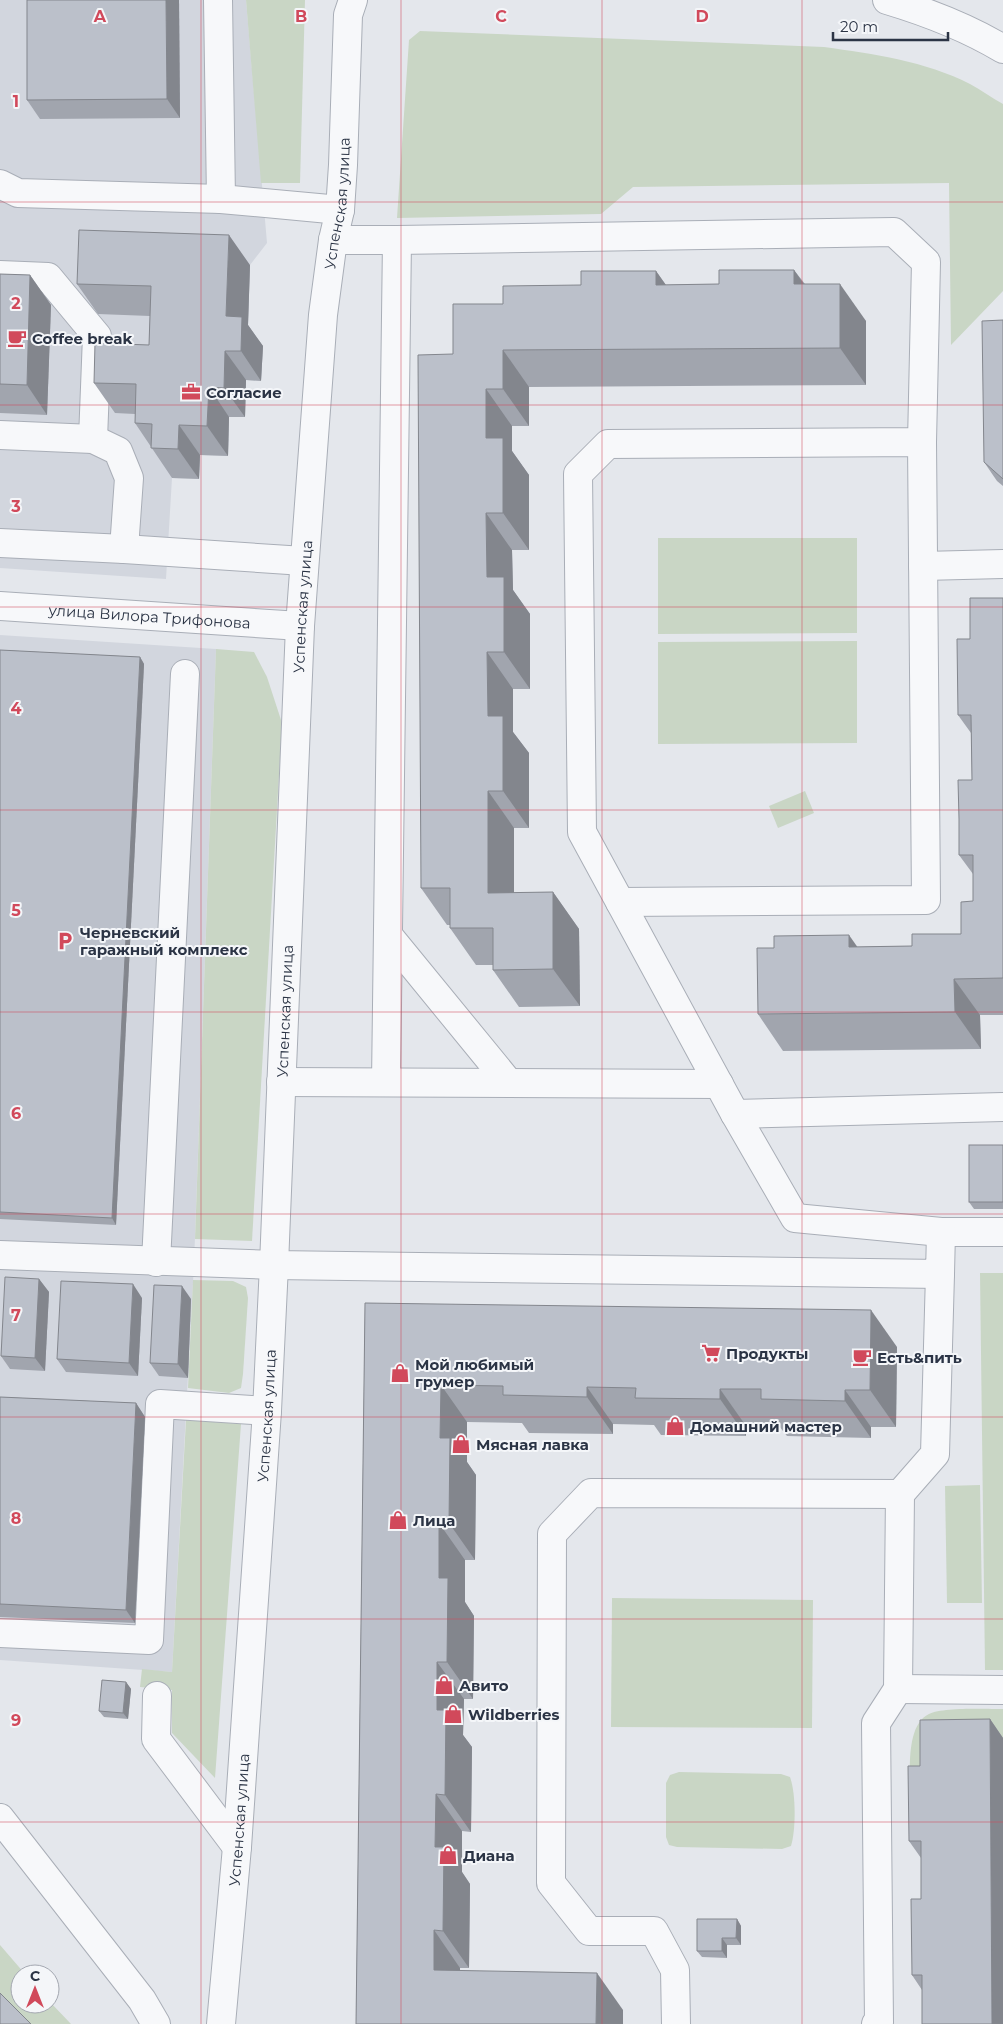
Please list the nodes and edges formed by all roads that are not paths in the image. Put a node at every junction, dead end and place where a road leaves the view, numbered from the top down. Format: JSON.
{"nodes":[{"id":1,"x":218,"y":0,"type":"edge"},
{"id":2,"x":353,"y":0,"type":"edge"},
{"id":3,"x":887,"y":0,"type":"edge"},
{"id":4,"x":1003,"y":49,"type":"edge"},
{"id":5,"x":0,"y":184,"type":"edge"},
{"id":6,"x":222,"y":199,"type":"junction"},
{"id":7,"x":340,"y":210,"type":"junction"},
{"id":8,"x":334,"y":240,"type":"junction"},
{"id":9,"x":397,"y":240,"type":"junction"},
{"id":10,"x":0,"y":274,"type":"edge"},
{"id":11,"x":0,"y":435,"type":"edge"},
{"id":12,"x":93,"y":439,"type":"junction"},
{"id":13,"x":922,"y":442,"type":"junction"},
{"id":14,"x":0,"y":544,"type":"edge"},
{"id":15,"x":124,"y":549,"type":"junction"},
{"id":16,"x":304,"y":562,"type":"junction"},
{"id":17,"x":1003,"y":564,"type":"edge"},
{"id":18,"x":923,"y":566,"type":"junction"},
{"id":19,"x":0,"y":606,"type":"edge"},
{"id":20,"x":300,"y":626,"type":"junction"},
{"id":21,"x":185,"y":674,"type":"dead end"},
{"id":22,"x":620,"y":902,"type":"junction"},
{"id":23,"x":388,"y":935,"type":"junction"},
{"id":24,"x":281,"y":1082,"type":"junction"},
{"id":25,"x":386,"y":1082,"type":"junction"},
{"id":26,"x":509,"y":1083,"type":"junction"},
{"id":27,"x":718,"y":1084,"type":"junction"},
{"id":28,"x":1003,"y":1106,"type":"edge"},
{"id":29,"x":735,"y":1114,"type":"junction"},
{"id":30,"x":941,"y":1232,"type":"junction"},
{"id":31,"x":1003,"y":1232,"type":"edge"},
{"id":32,"x":0,"y":1255,"type":"edge"},
{"id":33,"x":156,"y":1262,"type":"junction"},
{"id":34,"x":274,"y":1266,"type":"junction"},
{"id":35,"x":940,"y":1274,"type":"junction"},
{"id":36,"x":267,"y":1411,"type":"junction"},
{"id":37,"x":900,"y":1494,"type":"junction"},
{"id":38,"x":0,"y":1633,"type":"edge"},
{"id":39,"x":898,"y":1689,"type":"junction"},
{"id":40,"x":1003,"y":1690,"type":"edge"},
{"id":41,"x":157,"y":1696,"type":"dead end"},
{"id":42,"x":0,"y":1818,"type":"edge"},
{"id":43,"x":237,"y":1847,"type":"junction"},
{"id":44,"x":156,"y":2024,"type":"edge"},
{"id":45,"x":221,"y":2024,"type":"edge"},
{"id":46,"x":676,"y":2024,"type":"edge"},
{"id":47,"x":876,"y":2024,"type":"edge"}],
"edges":[{"from":1,"to":6,"type":"street"},
{"from":2,"to":7,"type":"street","name":"Успенская улица"},
{"from":3,"to":4,"type":"street"},
{"from":5,"to":6,"type":"street"},
{"from":6,"to":7,"type":"street"},
{"from":7,"to":8,"type":"street","name":"Успенская улица"},
{"from":8,"to":9,"type":"street"},
{"from":8,"to":16,"type":"street","name":"Успенская улица"},
{"from":9,"to":13,"type":"street"},
{"from":9,"to":23,"type":"street"},
{"from":10,"to":12,"type":"street"},
{"from":11,"to":12,"type":"street"},
{"from":12,"to":15,"type":"street"},
{"from":13,"to":18,"type":"street"},
{"from":13,"to":22,"type":"street"},
{"from":14,"to":15,"type":"street"},
{"from":15,"to":16,"type":"street"},
{"from":16,"to":20,"type":"street","name":"Успенская улица"},
{"from":17,"to":18,"type":"street"},
{"from":18,"to":22,"type":"street"},
{"from":19,"to":20,"type":"street","name":"улица Вилора Трифонова"},
{"from":20,"to":24,"type":"street","name":"Успенская улица"},
{"from":21,"to":33,"type":"street"},
{"from":22,"to":27,"type":"street"},
{"from":23,"to":25,"type":"street"},
{"from":23,"to":26,"type":"street"},
{"from":24,"to":25,"type":"street"},
{"from":24,"to":34,"type":"street","name":"Успенская улица"},
{"from":25,"to":26,"type":"street"},
{"from":26,"to":27,"type":"street"},
{"from":27,"to":29,"type":"street"},
{"from":28,"to":29,"type":"street"},
{"from":29,"to":30,"type":"street"},
{"from":30,"to":31,"type":"street"},
{"from":30,"to":35,"type":"street"},
{"from":32,"to":33,"type":"street"},
{"from":33,"to":34,"type":"street"},
{"from":34,"to":35,"type":"street"},
{"from":34,"to":36,"type":"street","name":"Успенская улица"},
{"from":35,"to":37,"type":"street"},
{"from":36,"to":38,"type":"street"},
{"from":36,"to":43,"type":"street","name":"Успенская улица"},
{"from":37,"to":39,"type":"street"},
{"from":37,"to":46,"type":"street"},
{"from":39,"to":40,"type":"street"},
{"from":39,"to":47,"type":"street"},
{"from":41,"to":43,"type":"street"},
{"from":42,"to":44,"type":"street"},
{"from":43,"to":45,"type":"street","name":"Успенская улица"}]}
